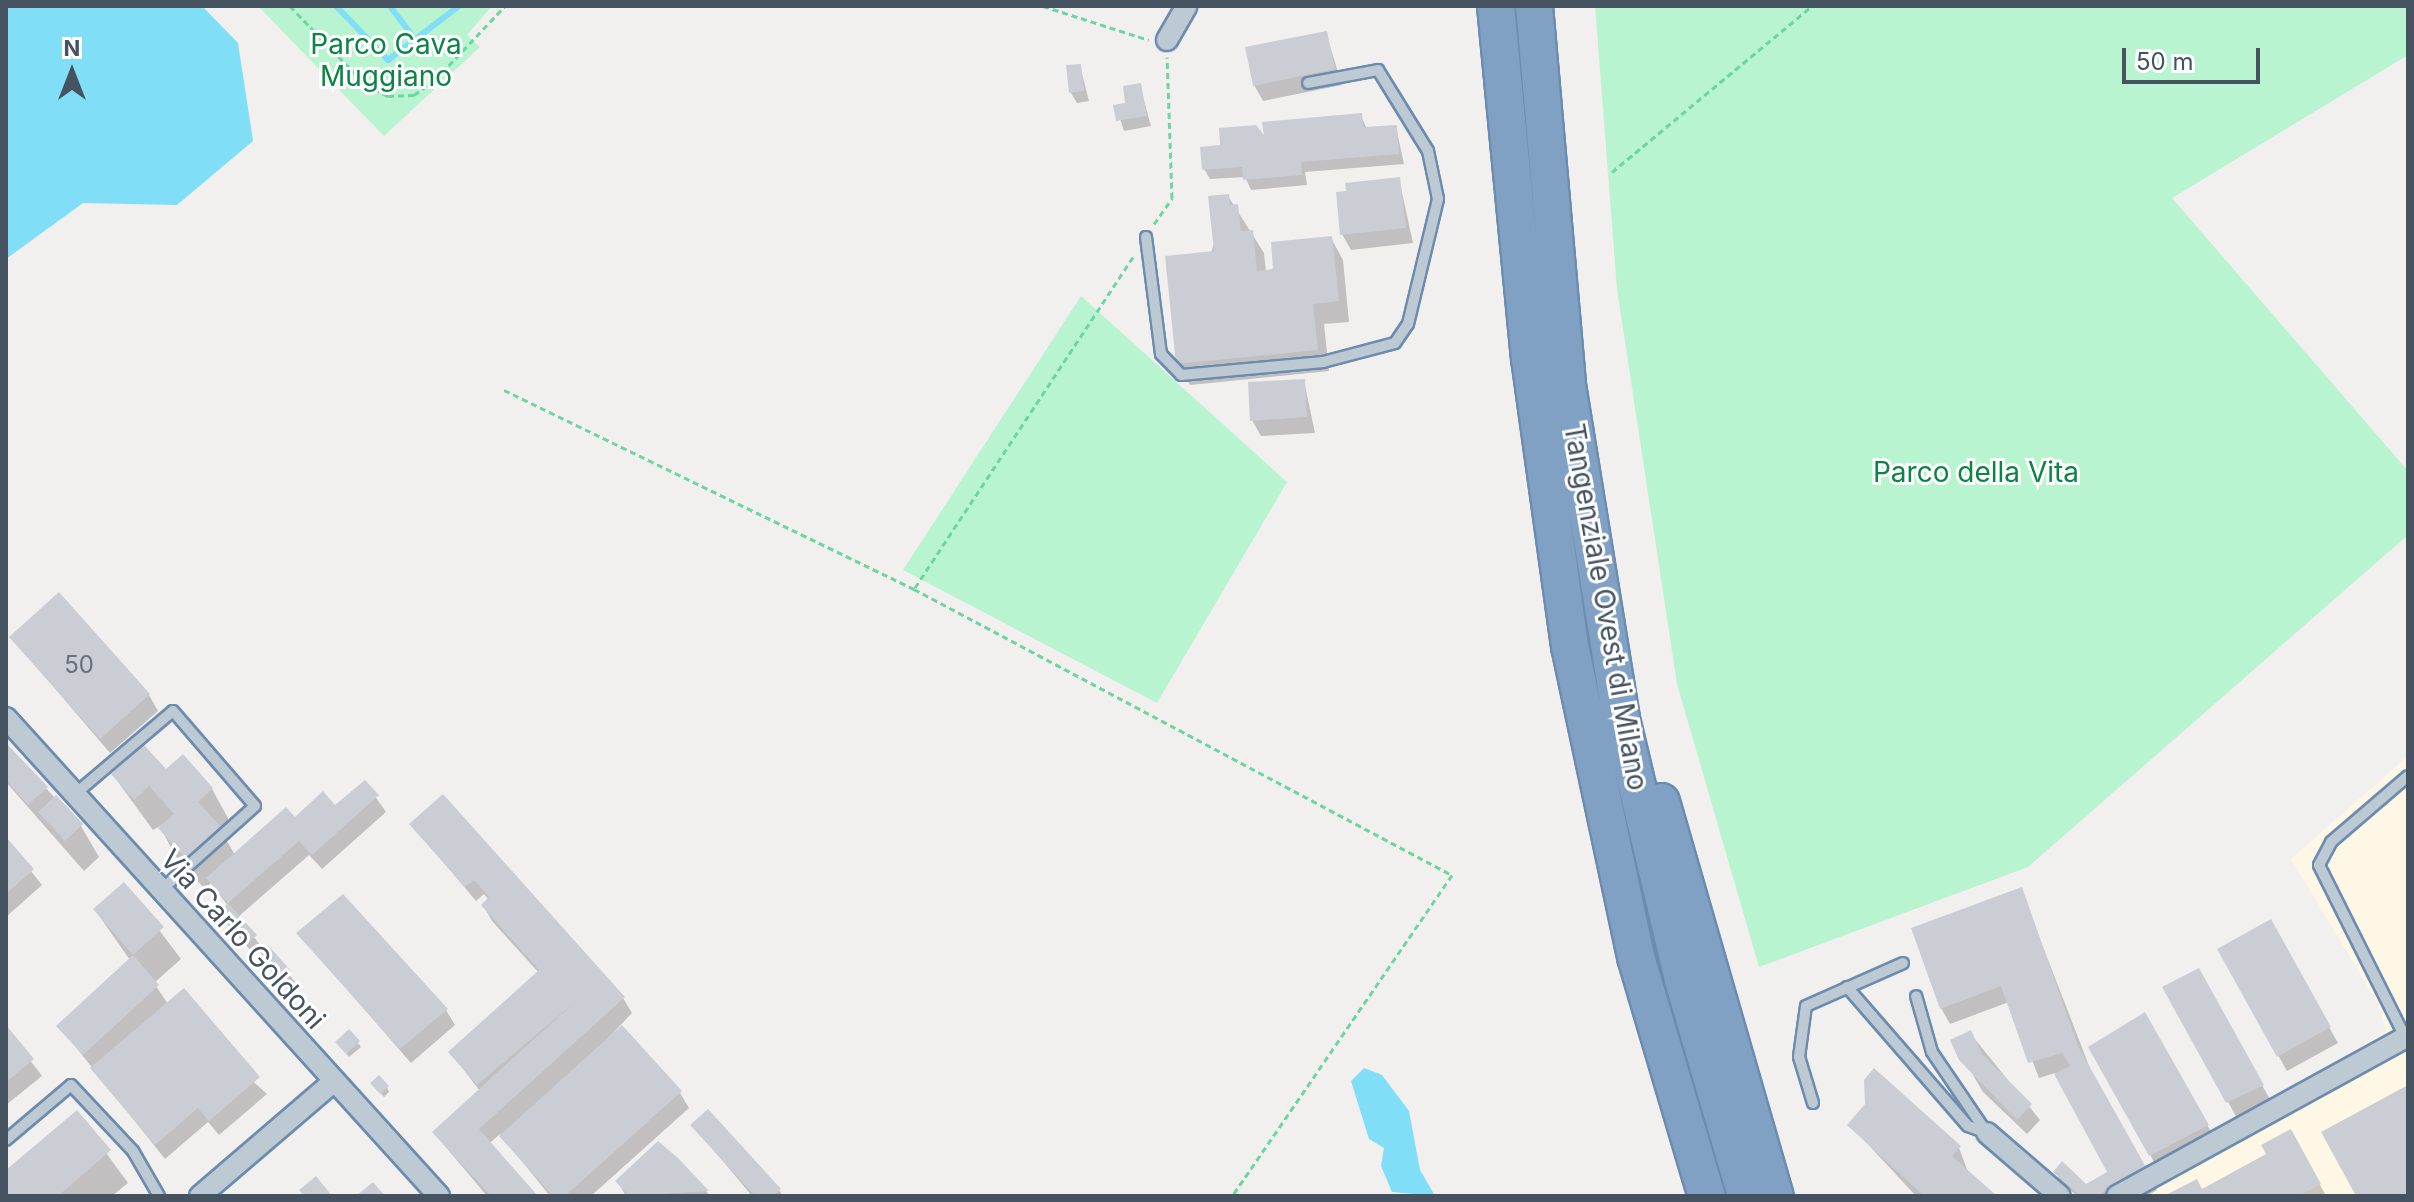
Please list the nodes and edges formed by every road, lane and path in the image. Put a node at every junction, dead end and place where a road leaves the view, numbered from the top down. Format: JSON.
{"nodes":[{"id":1,"x":290,"y":6,"type":"edge"},
{"id":2,"x":505,"y":6,"type":"edge"},
{"id":3,"x":1043,"y":6,"type":"edge"},
{"id":4,"x":1187,"y":6,"type":"edge"},
{"id":5,"x":1496,"y":6,"type":"edge"},
{"id":6,"x":1534,"y":6,"type":"edge"},
{"id":7,"x":1812,"y":6,"type":"edge"},
{"id":8,"x":1167,"y":40,"type":"junction"},
{"id":9,"x":1308,"y":83,"type":"dead end"},
{"id":10,"x":1612,"y":172,"type":"dead end"},
{"id":11,"x":1146,"y":237,"type":"junction"},
{"id":12,"x":504,"y":390,"type":"dead end"},
{"id":13,"x":914,"y":589,"type":"junction"},
{"id":14,"x":6,"y":718,"type":"edge"},
{"id":15,"x":1621,"y":719,"type":"junction"},
{"id":16,"x":2408,"y":776,"type":"edge"},
{"id":17,"x":75,"y":794,"type":"junction"},
{"id":18,"x":161,"y":890,"type":"junction"},
{"id":19,"x":1636,"y":957,"type":"junction"},
{"id":20,"x":1903,"y":963,"type":"dead end"},
{"id":21,"x":1847,"y":987,"type":"junction"},
{"id":22,"x":1916,"y":996,"type":"dead end"},
{"id":23,"x":2407,"y":1037,"type":"edge"},
{"id":24,"x":1735,"y":1067,"type":"junction"},
{"id":25,"x":334,"y":1081,"type":"junction"},
{"id":26,"x":1813,"y":1103,"type":"dead end"},
{"id":27,"x":1987,"y":1133,"type":"junction"},
{"id":28,"x":6,"y":1140,"type":"edge"},
{"id":29,"x":159,"y":1196,"type":"edge"},
{"id":30,"x":200,"y":1196,"type":"edge"},
{"id":31,"x":439,"y":1196,"type":"edge"},
{"id":32,"x":1232,"y":1196,"type":"edge"},
{"id":33,"x":1682,"y":1196,"type":"edge"},
{"id":34,"x":1707,"y":1196,"type":"edge"},
{"id":35,"x":1746,"y":1196,"type":"edge"},
{"id":36,"x":1775,"y":1196,"type":"edge"},
{"id":37,"x":1787,"y":1196,"type":"edge"},
{"id":38,"x":2060,"y":1196,"type":"edge"},
{"id":39,"x":2117,"y":1196,"type":"edge"}],
"edges":[{"from":1,"to":2,"type":"path"},
{"from":3,"to":8,"type":"path"},
{"from":4,"to":8,"type":"street"},
{"from":5,"to":19,"type":"highway","name":"Tangenziale Ovest di Milano"},
{"from":6,"to":15,"type":"highway","name":"Tangenziale Ovest di Milano"},
{"from":7,"to":10,"type":"path"},
{"from":8,"to":11,"type":"path"},
{"from":9,"to":11,"type":"lane"},
{"from":11,"to":13,"type":"path"},
{"from":12,"to":13,"type":"path"},
{"from":13,"to":32,"type":"path"},
{"from":14,"to":17,"type":"street","name":"Via Carlo Goldoni"},
{"from":15,"to":24,"type":"highway"},
{"from":15,"to":35,"type":"highway","name":"Tangenziale Ovest di Milano"},
{"from":16,"to":23,"type":"lane"},
{"from":17,"to":18,"type":"street","name":"Via Carlo Goldoni"},
{"from":17,"to":18,"type":"lane"},
{"from":18,"to":25,"type":"street","name":"Via Carlo Goldoni"},
{"from":19,"to":33,"type":"highway"},
{"from":19,"to":34,"type":"highway","name":"Tangenziale Ovest di Milano"},
{"from":20,"to":21,"type":"lane"},
{"from":21,"to":26,"type":"lane"},
{"from":21,"to":27,"type":"lane"},
{"from":22,"to":27,"type":"lane"},
{"from":23,"to":39,"type":"street"},
{"from":24,"to":36,"type":"highway"},
{"from":24,"to":37,"type":"highway"},
{"from":25,"to":30,"type":"street"},
{"from":25,"to":31,"type":"street","name":"Via Carlo Goldoni"},
{"from":27,"to":38,"type":"street"},
{"from":28,"to":29,"type":"lane"}]}
